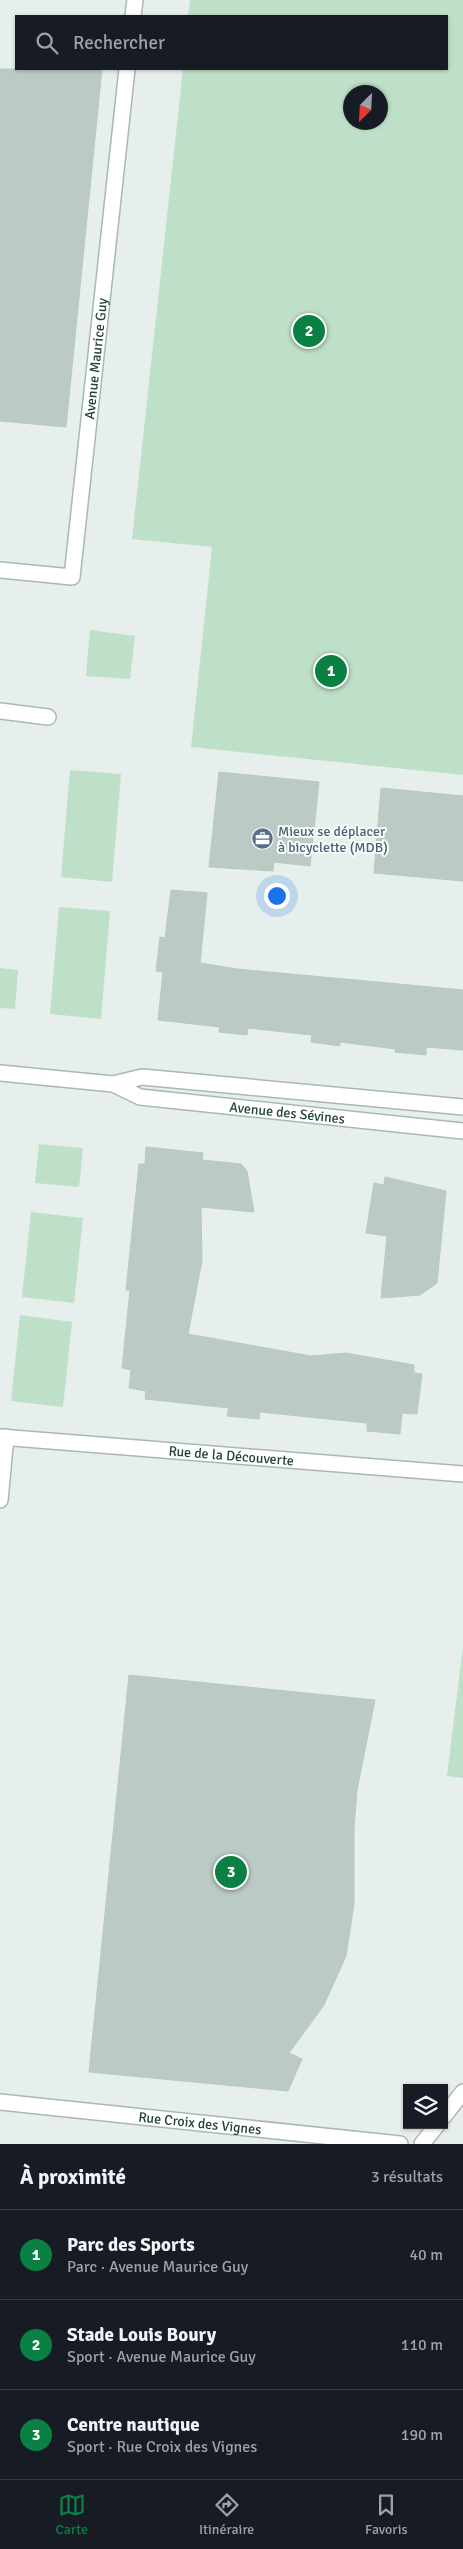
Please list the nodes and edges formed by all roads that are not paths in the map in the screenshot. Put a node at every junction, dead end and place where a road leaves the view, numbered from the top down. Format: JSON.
{"nodes":[{"id":1,"x":135,"y":0,"type":"edge"},
{"id":2,"x":133,"y":15,"type":"edge"},
{"id":3,"x":127,"y":70,"type":"edge"},
{"id":4,"x":0,"y":570,"type":"edge"},
{"id":5,"x":0,"y":712,"type":"edge"},
{"id":6,"x":48,"y":717,"type":"dead end"},
{"id":7,"x":0,"y":1073,"type":"edge"},
{"id":8,"x":113,"y":1084,"type":"junction"},
{"id":9,"x":463,"y":1107,"type":"edge"},
{"id":10,"x":463,"y":1131,"type":"edge"},
{"id":11,"x":3,"y":1437,"type":"edge"},
{"id":12,"x":463,"y":1474,"type":"edge"},
{"id":13,"x":0,"y":1500,"type":"edge"},
{"id":14,"x":463,"y":2092,"type":"edge"},
{"id":15,"x":0,"y":2102,"type":"edge"},
{"id":16,"x":448,"y":2111,"type":"edge"},
{"id":17,"x":434,"y":2129,"type":"edge"},
{"id":18,"x":400,"y":2144,"type":"edge"},
{"id":19,"x":422,"y":2144,"type":"edge"}],
"edges":[{"from":1,"to":2,"type":"street"},
{"from":3,"to":4,"type":"street","name":"Avenue Maurice Guy"},
{"from":5,"to":6,"type":"street"},
{"from":7,"to":8,"type":"street","name":"Avenue des Sévines"},
{"from":8,"to":9,"type":"street","name":"Avenue des Sévines"},
{"from":8,"to":10,"type":"street","name":"Avenue des Sévines"},
{"from":11,"to":12,"type":"street","name":"Rue de la Découverte"},
{"from":11,"to":13,"type":"street"},
{"from":14,"to":16,"type":"street"},
{"from":15,"to":18,"type":"street","name":"Rue Croix des Vignes"},
{"from":17,"to":19,"type":"street"}]}
